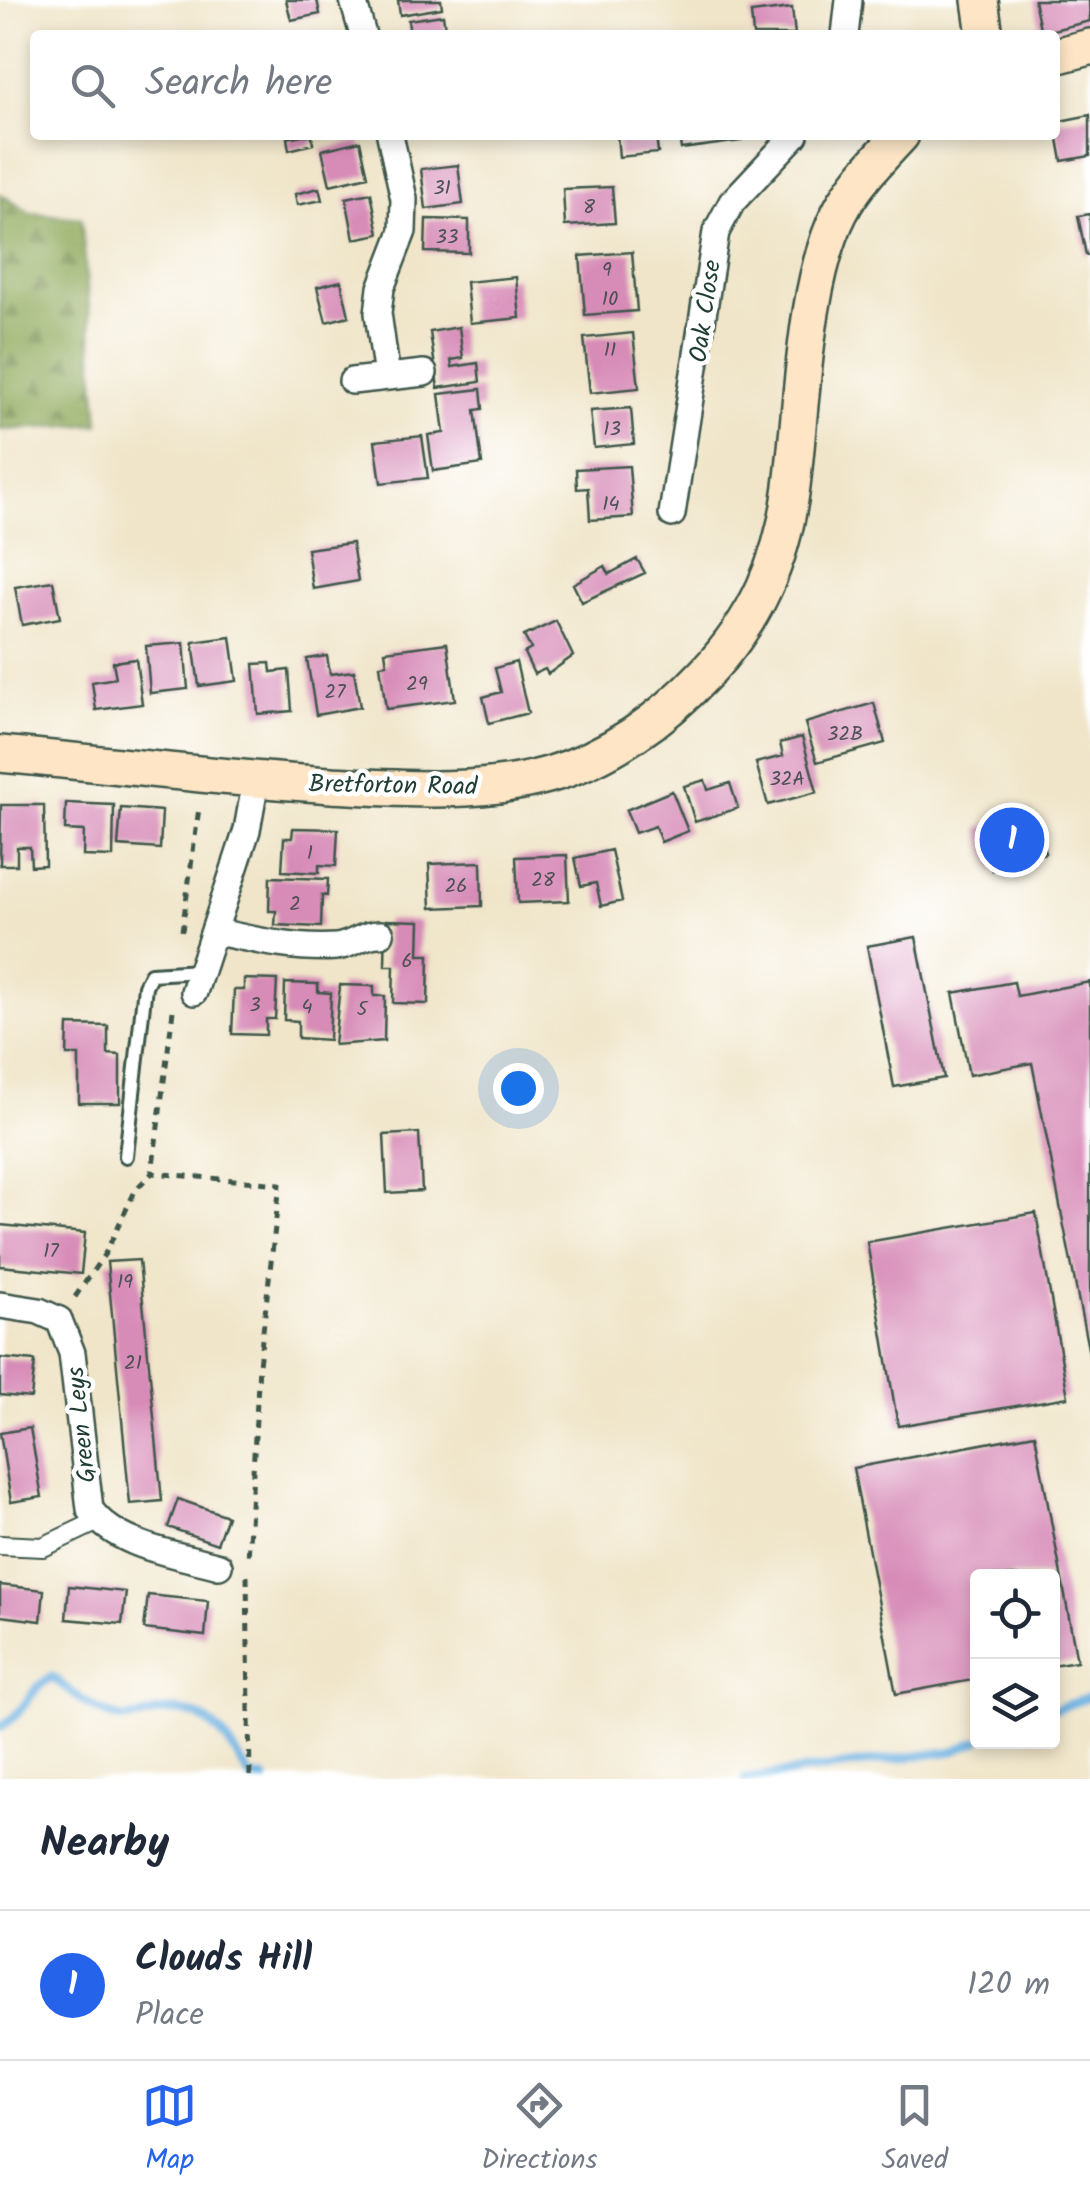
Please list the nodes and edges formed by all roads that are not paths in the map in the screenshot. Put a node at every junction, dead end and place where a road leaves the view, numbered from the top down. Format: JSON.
{"nodes":[{"id":1,"x":354,"y":0,"type":"edge"},
{"id":2,"x":849,"y":0,"type":"edge"},
{"id":3,"x":980,"y":0,"type":"edge"},
{"id":4,"x":362,"y":30,"type":"edge"},
{"id":5,"x":846,"y":30,"type":"edge"},
{"id":6,"x":983,"y":30,"type":"edge"},
{"id":7,"x":1090,"y":47,"type":"edge"},
{"id":8,"x":1060,"y":55,"type":"edge"},
{"id":9,"x":391,"y":140,"type":"edge"},
{"id":10,"x":789,"y":140,"type":"edge"},
{"id":11,"x":896,"y":140,"type":"edge"},
{"id":12,"x":424,"y":372,"type":"dead end"},
{"id":13,"x":387,"y":377,"type":"junction"},
{"id":14,"x":352,"y":381,"type":"dead end"},
{"id":15,"x":672,"y":514,"type":"dead end"},
{"id":16,"x":0,"y":754,"type":"edge"},
{"id":17,"x":256,"y":780,"type":"junction"},
{"id":18,"x":217,"y":932,"type":"junction"},
{"id":19,"x":381,"y":934,"type":"dead end"},
{"id":20,"x":190,"y":977,"type":"joint"},
{"id":21,"x":126,"y":1156,"type":"dead end"},
{"id":22,"x":0,"y":1305,"type":"edge"},
{"id":23,"x":98,"y":1520,"type":"junction"},
{"id":24,"x":0,"y":1544,"type":"edge"},
{"id":25,"x":219,"y":1566,"type":"dead end"}],
"edges":[{"from":1,"to":4,"type":"street"},
{"from":2,"to":5,"type":"street"},
{"from":3,"to":6,"type":"main road"},
{"from":7,"to":8,"type":"main road"},
{"from":9,"to":13,"type":"street"},
{"from":10,"to":15,"type":"street","name":"Oak Close"},
{"from":11,"to":17,"type":"main road","name":"Bretforton Road"},
{"from":12,"to":13,"type":"street"},
{"from":13,"to":14,"type":"street"},
{"from":16,"to":17,"type":"main road","name":"Bretforton Road"},
{"from":17,"to":18,"type":"street"},
{"from":18,"to":19,"type":"street"},
{"from":18,"to":20,"type":"street"},
{"from":20,"to":21,"type":"lane"},
{"from":22,"to":23,"type":"street","name":"Green Leys"},
{"from":23,"to":24,"type":"street"},
{"from":23,"to":25,"type":"street"}]}
